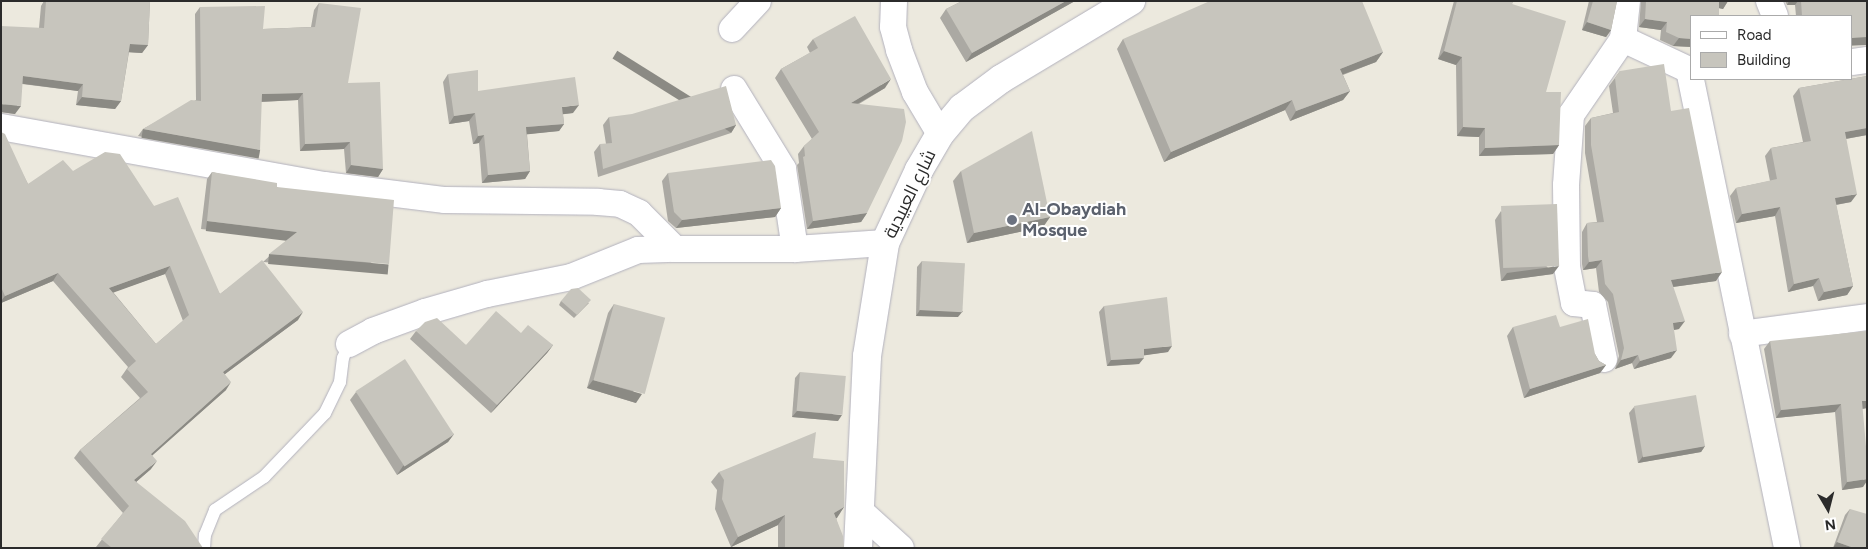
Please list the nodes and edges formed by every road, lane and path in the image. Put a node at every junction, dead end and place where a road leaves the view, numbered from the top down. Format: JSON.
{"nodes":[{"id":1,"x":758,"y":1,"type":"edge"},
{"id":2,"x":894,"y":1,"type":"edge"},
{"id":3,"x":1131,"y":1,"type":"edge"},
{"id":4,"x":1627,"y":1,"type":"edge"},
{"id":5,"x":1769,"y":1,"type":"edge"},
{"id":6,"x":1775,"y":15,"type":"edge"},
{"id":7,"x":732,"y":29,"type":"dead end"},
{"id":8,"x":1623,"y":39,"type":"junction"},
{"id":9,"x":1867,"y":60,"type":"edge"},
{"id":10,"x":1853,"y":62,"type":"edge"},
{"id":11,"x":1690,"y":75,"type":"edge"},
{"id":12,"x":1691,"y":80,"type":"edge"},
{"id":13,"x":734,"y":90,"type":"dead end"},
{"id":14,"x":1,"y":127,"type":"edge"},
{"id":15,"x":940,"y":134,"type":"junction"},
{"id":16,"x":885,"y":243,"type":"junction"},
{"id":17,"x":795,"y":248,"type":"junction"},
{"id":18,"x":675,"y":249,"type":"junction"},
{"id":19,"x":1867,"y":317,"type":"edge"},
{"id":20,"x":1742,"y":334,"type":"junction"},
{"id":21,"x":349,"y":344,"type":"joint"},
{"id":22,"x":1604,"y":359,"type":"dead end"},
{"id":23,"x":860,"y":511,"type":"junction"},
{"id":24,"x":204,"y":548,"type":"edge"},
{"id":25,"x":858,"y":548,"type":"edge"},
{"id":26,"x":901,"y":548,"type":"edge"},
{"id":27,"x":1787,"y":548,"type":"edge"}],
"edges":[{"from":1,"to":7,"type":"street"},
{"from":2,"to":15,"type":"street"},
{"from":3,"to":15,"type":"main road","name":"شارع العبيدية"},
{"from":4,"to":8,"type":"street"},
{"from":5,"to":6,"type":"street"},
{"from":8,"to":11,"type":"street"},
{"from":8,"to":22,"type":"street"},
{"from":9,"to":10,"type":"street"},
{"from":12,"to":20,"type":"street"},
{"from":13,"to":17,"type":"street"},
{"from":14,"to":18,"type":"street"},
{"from":15,"to":16,"type":"main road","name":"شارع العبيدية"},
{"from":16,"to":17,"type":"street"},
{"from":16,"to":23,"type":"main road","name":"شارع العبيدية"},
{"from":17,"to":18,"type":"street"},
{"from":18,"to":21,"type":"street"},
{"from":19,"to":20,"type":"street"},
{"from":20,"to":27,"type":"street"},
{"from":21,"to":24,"type":"lane"},
{"from":23,"to":25,"type":"main road","name":"شارع العبيدية"},
{"from":23,"to":26,"type":"street"}]}
